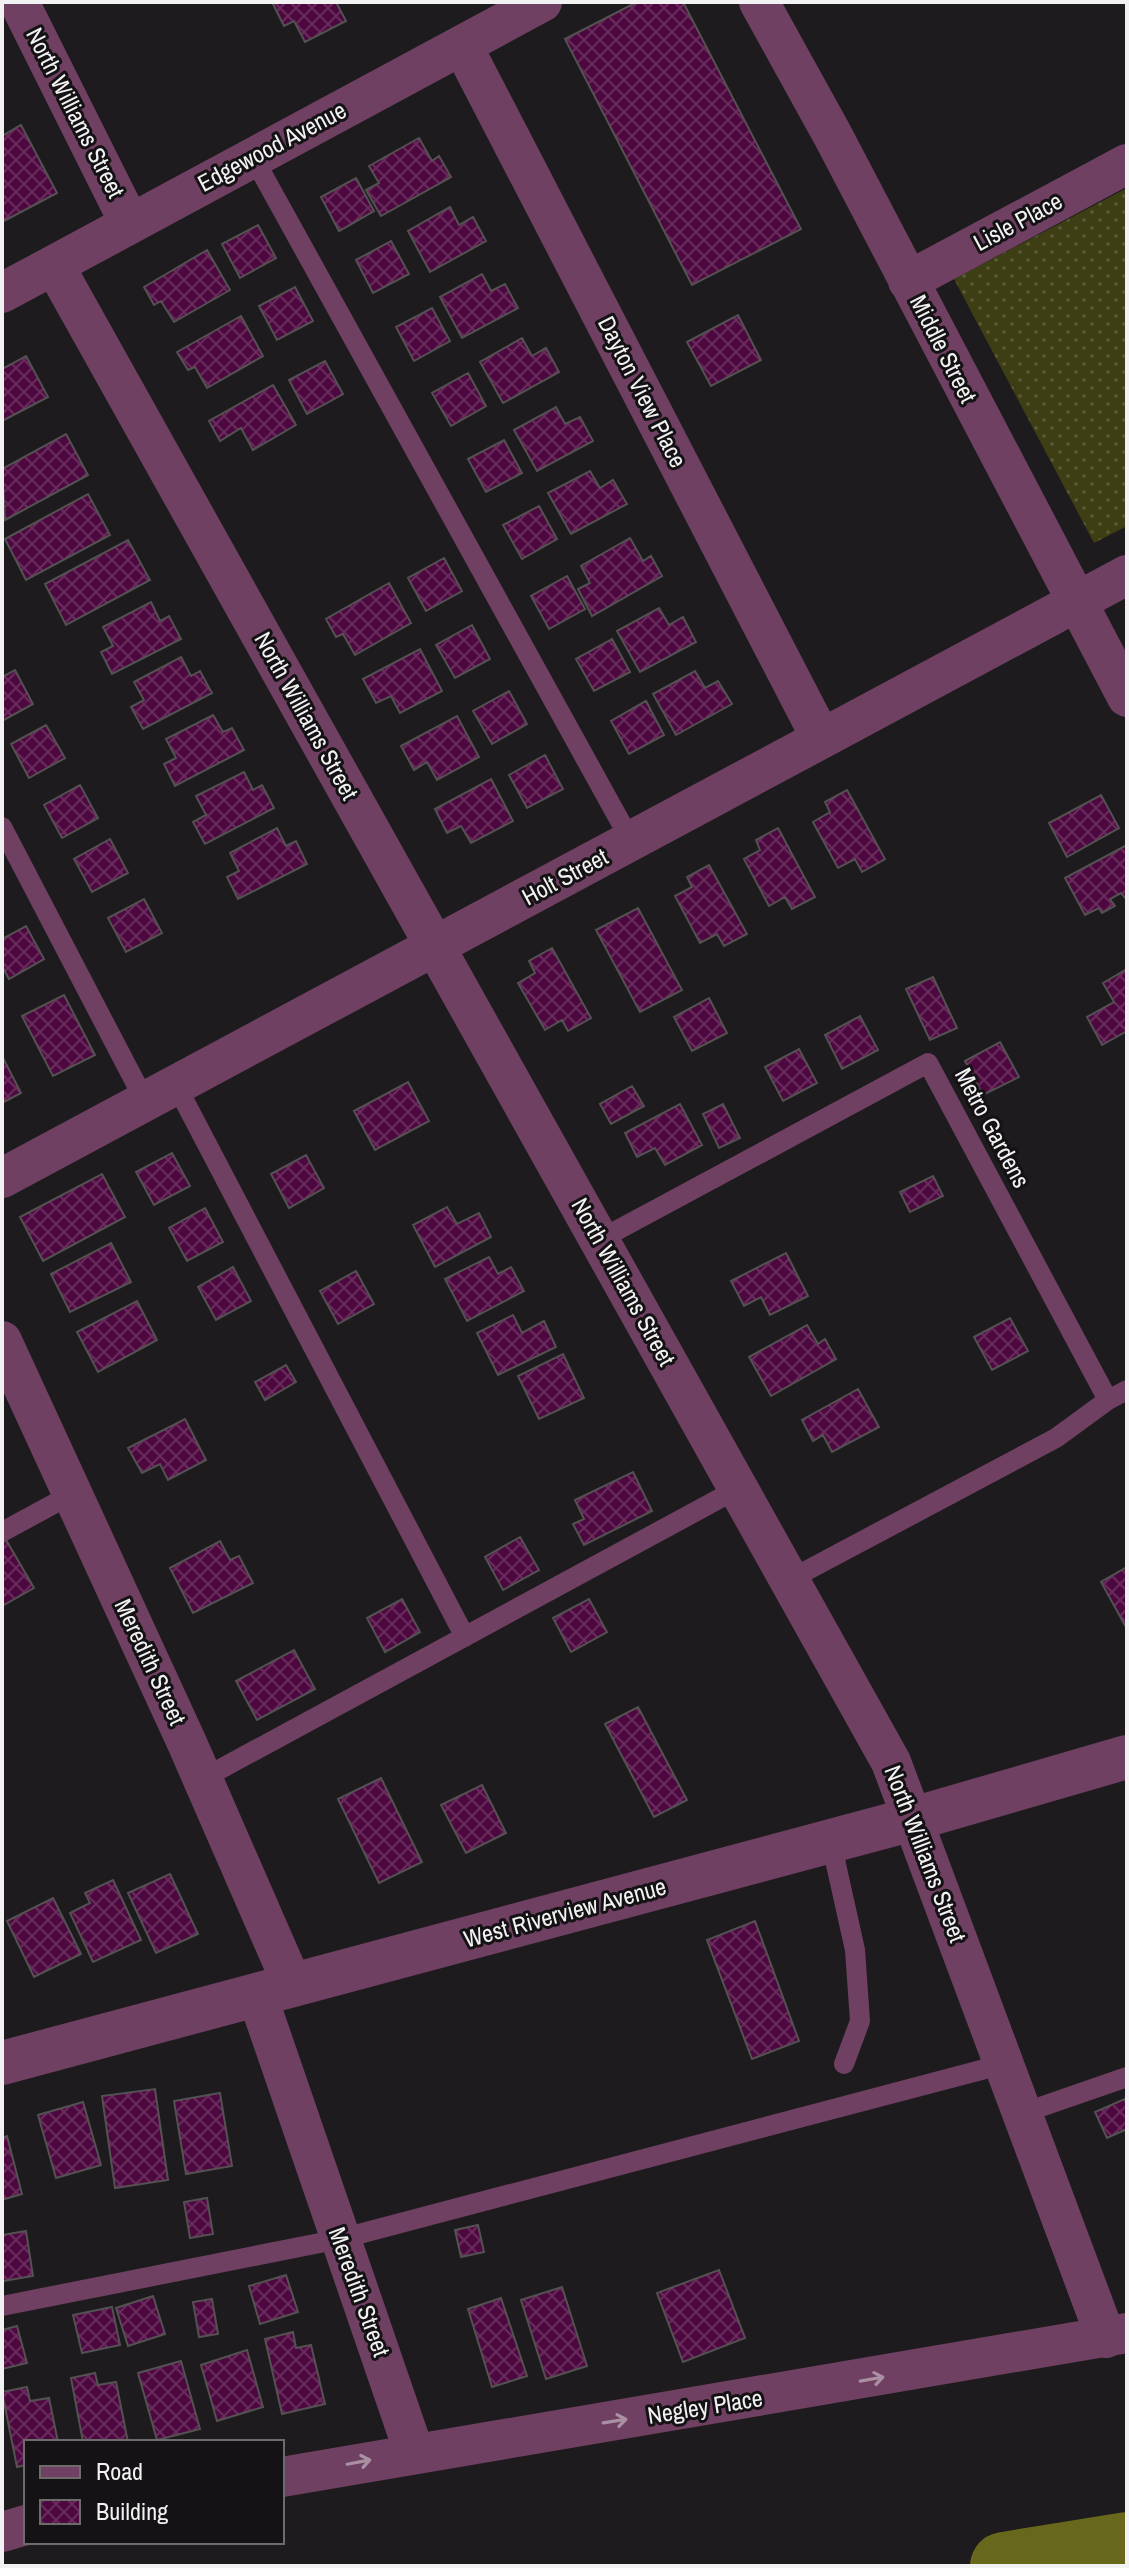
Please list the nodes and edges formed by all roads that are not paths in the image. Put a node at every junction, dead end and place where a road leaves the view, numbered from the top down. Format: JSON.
{"nodes":[{"id":1,"x":19,"y":2,"type":"edge"},
{"id":2,"x":542,"y":2,"type":"edge"},
{"id":3,"x":759,"y":2,"type":"edge"},
{"id":4,"x":462,"y":45,"type":"junction"},
{"id":5,"x":253,"y":157,"type":"junction"},
{"id":6,"x":1127,"y":164,"type":"edge"},
{"id":7,"x":130,"y":224,"type":"junction"},
{"id":8,"x":54,"y":265,"type":"junction"},
{"id":9,"x":908,"y":281,"type":"junction"},
{"id":10,"x":2,"y":293,"type":"edge"},
{"id":11,"x":1127,"y":575,"type":"edge"},
{"id":12,"x":1075,"y":603,"type":"junction"},
{"id":13,"x":1127,"y":697,"type":"edge"},
{"id":14,"x":821,"y":738,"type":"junction"},
{"id":15,"x":2,"y":827,"type":"edge"},
{"id":16,"x":631,"y":841,"type":"junction"},
{"id":17,"x":435,"y":946,"type":"junction"},
{"id":18,"x":161,"y":1093,"type":"junction"},
{"id":19,"x":2,"y":1178,"type":"edge"},
{"id":20,"x":599,"y":1240,"type":"junction"},
{"id":21,"x":2,"y":1341,"type":"edge"},
{"id":22,"x":1127,"y":1390,"type":"edge"},
{"id":23,"x":1108,"y":1400,"type":"junction"},
{"id":24,"x":739,"y":1488,"type":"junction"},
{"id":25,"x":72,"y":1494,"type":"junction"},
{"id":26,"x":2,"y":1532,"type":"edge"},
{"id":27,"x":789,"y":1580,"type":"junction"},
{"id":28,"x":465,"y":1637,"type":"junction"},
{"id":29,"x":1127,"y":1757,"type":"edge"},
{"id":30,"x":202,"y":1779,"type":"junction"},
{"id":31,"x":913,"y":1819,"type":"junction"},
{"id":32,"x":831,"y":1842,"type":"junction"},
{"id":33,"x":275,"y":1991,"type":"junction"},
{"id":34,"x":2,"y":2063,"type":"edge"},
{"id":35,"x":844,"y":2064,"type":"dead end"},
{"id":36,"x":1004,"y":2064,"type":"junction"},
{"id":37,"x":1127,"y":2077,"type":"edge"},
{"id":38,"x":1023,"y":2113,"type":"junction"},
{"id":39,"x":340,"y":2239,"type":"junction"},
{"id":40,"x":2,"y":2306,"type":"edge"},
{"id":41,"x":1117,"y":2336,"type":"edge"},
{"id":42,"x":414,"y":2452,"type":"junction"},
{"id":43,"x":284,"y":2477,"type":"edge"},
{"id":44,"x":24,"y":2526,"type":"edge"},
{"id":45,"x":2,"y":2532,"type":"edge"}],
"edges":[{"from":1,"to":7,"type":"street","name":"North Williams Street"},
{"from":2,"to":4,"type":"street","name":"Edgewood Avenue"},
{"from":3,"to":9,"type":"street","name":"Middle Street"},
{"from":4,"to":5,"type":"street","name":"Edgewood Avenue"},
{"from":4,"to":14,"type":"street","name":"Dayton View Place"},
{"from":5,"to":7,"type":"street","name":"Edgewood Avenue"},
{"from":5,"to":16,"type":"lane"},
{"from":6,"to":9,"type":"street","name":"Lisle Place"},
{"from":7,"to":8,"type":"street","name":"Edgewood Avenue"},
{"from":8,"to":10,"type":"street","name":"Edgewood Avenue"},
{"from":8,"to":17,"type":"street","name":"North Williams Street"},
{"from":9,"to":12,"type":"street","name":"Middle Street"},
{"from":11,"to":12,"type":"street","name":"Holt Street"},
{"from":12,"to":13,"type":"street","name":"Middle Street"},
{"from":12,"to":14,"type":"street","name":"Holt Street"},
{"from":14,"to":16,"type":"street","name":"Holt Street"},
{"from":15,"to":18,"type":"lane"},
{"from":16,"to":17,"type":"street","name":"Holt Street"},
{"from":17,"to":18,"type":"street","name":"Holt Street"},
{"from":17,"to":20,"type":"street","name":"North Williams Street"},
{"from":18,"to":19,"type":"street","name":"Holt Street"},
{"from":18,"to":28,"type":"lane"},
{"from":20,"to":23,"type":"lane","name":"Metro Gardens"},
{"from":20,"to":24,"type":"street","name":"North Williams Street"},
{"from":21,"to":25,"type":"street","name":"Meredith Street"},
{"from":22,"to":23,"type":"lane"},
{"from":23,"to":27,"type":"lane"},
{"from":24,"to":27,"type":"street","name":"North Williams Street"},
{"from":24,"to":28,"type":"lane"},
{"from":25,"to":26,"type":"lane"},
{"from":25,"to":30,"type":"street","name":"Meredith Street"},
{"from":27,"to":31,"type":"street","name":"North Williams Street"},
{"from":28,"to":30,"type":"lane"},
{"from":29,"to":31,"type":"street","name":"West Riverview Avenue"},
{"from":30,"to":33,"type":"street","name":"Meredith Street"},
{"from":31,"to":32,"type":"street","name":"West Riverview Avenue"},
{"from":31,"to":36,"type":"street","name":"North Williams Street"},
{"from":32,"to":33,"type":"street","name":"West Riverview Avenue"},
{"from":32,"to":35,"type":"lane"},
{"from":33,"to":34,"type":"street","name":"West Riverview Avenue"},
{"from":33,"to":39,"type":"street","name":"Meredith Street"},
{"from":36,"to":38,"type":"street","name":"North Williams Street"},
{"from":36,"to":39,"type":"lane"},
{"from":37,"to":38,"type":"lane"},
{"from":38,"to":41,"type":"street","name":"North Williams Street"},
{"from":39,"to":40,"type":"lane"},
{"from":39,"to":42,"type":"street","name":"Meredith Street"},
{"from":42,"to":41,"type":"street","name":"Negley Place","one_way":true},
{"from":43,"to":42,"type":"street","name":"Negley Place","one_way":true},
{"from":44,"to":45,"type":"street"}]}
